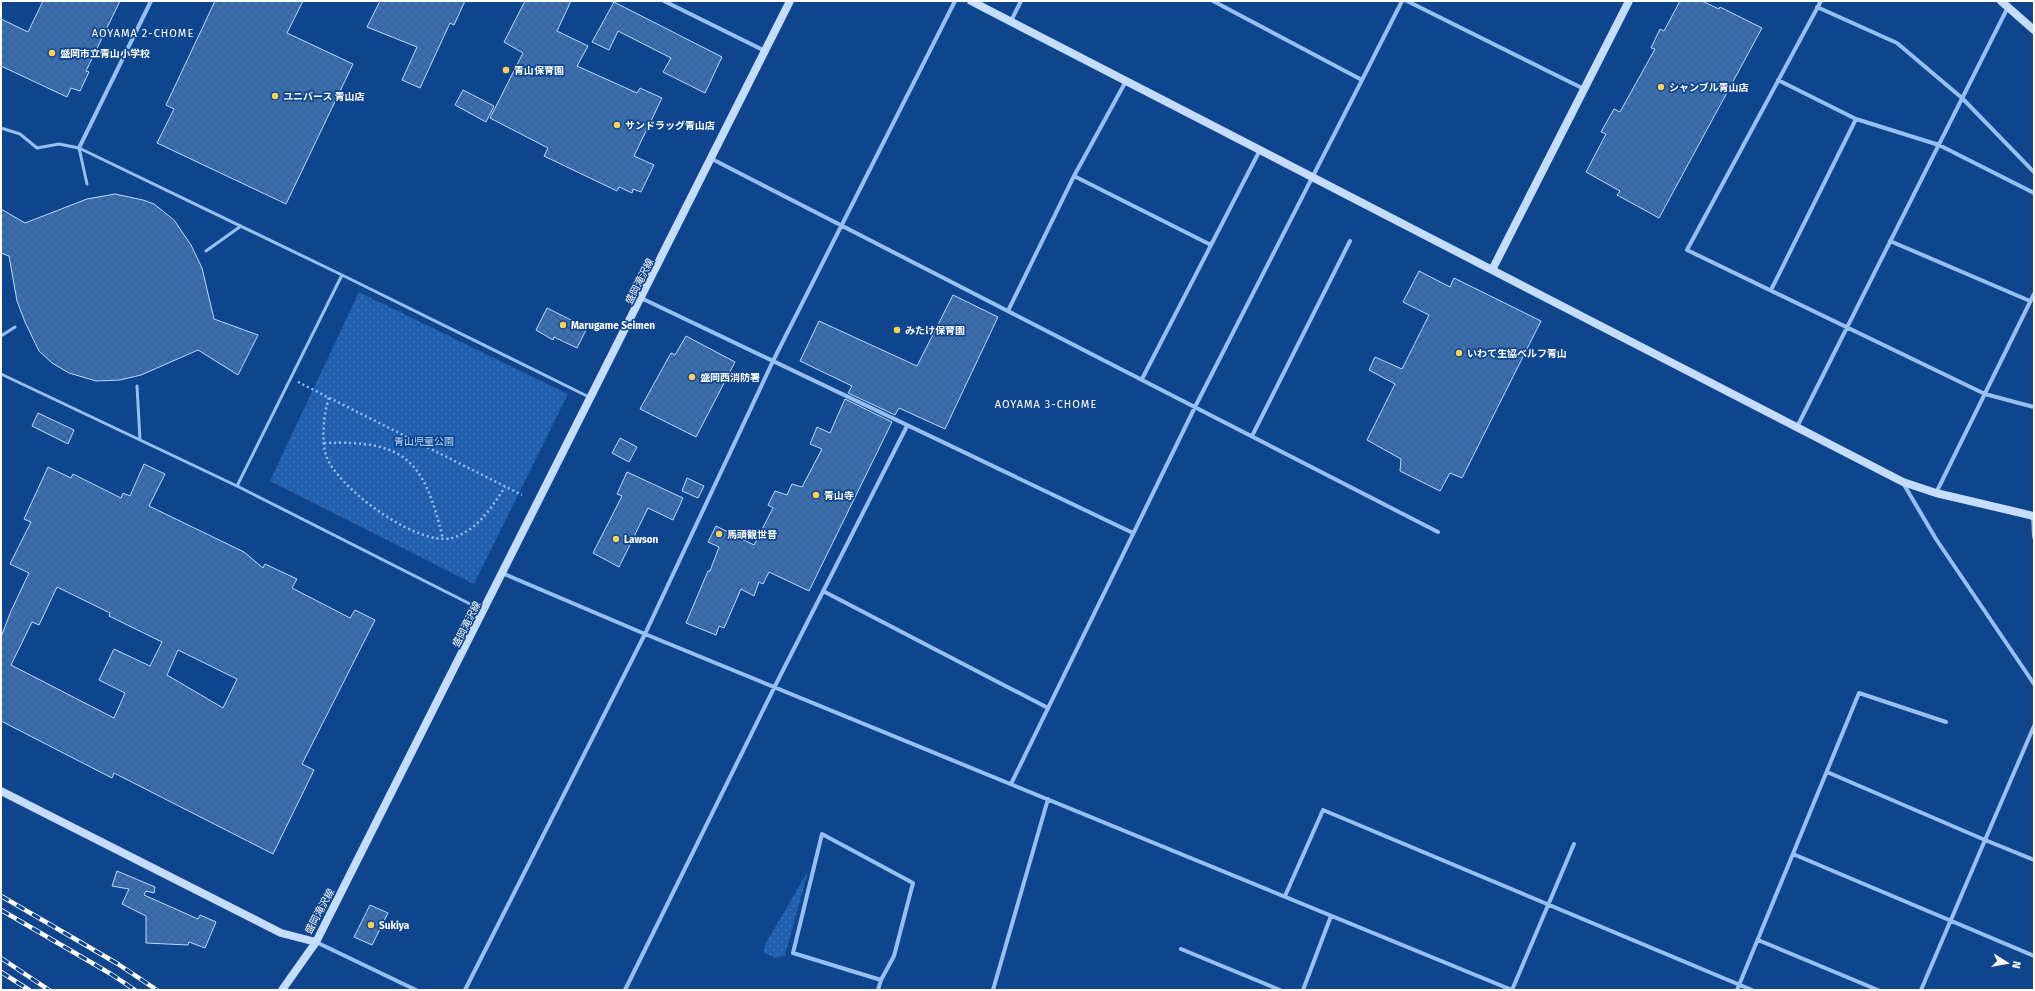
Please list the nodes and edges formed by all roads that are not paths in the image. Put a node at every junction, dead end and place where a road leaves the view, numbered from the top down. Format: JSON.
{"nodes":[{"id":1,"x":151,"y":1,"type":"edge"},
{"id":2,"x":664,"y":1,"type":"edge"},
{"id":3,"x":790,"y":1,"type":"edge"},
{"id":4,"x":954,"y":1,"type":"edge"},
{"id":5,"x":971,"y":1,"type":"edge"},
{"id":6,"x":1021,"y":1,"type":"edge"},
{"id":7,"x":1213,"y":1,"type":"edge"},
{"id":8,"x":1402,"y":1,"type":"edge"},
{"id":9,"x":1407,"y":1,"type":"edge"},
{"id":10,"x":1629,"y":1,"type":"edge"},
{"id":11,"x":1820,"y":1,"type":"edge"},
{"id":12,"x":2001,"y":1,"type":"edge"},
{"id":13,"x":1817,"y":7,"type":"junction"},
{"id":14,"x":2008,"y":7,"type":"junction"},
{"id":15,"x":1011,"y":22,"type":"junction"},
{"id":16,"x":2034,"y":30,"type":"edge"},
{"id":17,"x":765,"y":51,"type":"junction"},
{"id":18,"x":1362,"y":80,"type":"junction"},
{"id":19,"x":1778,"y":80,"type":"junction"},
{"id":20,"x":1126,"y":81,"type":"junction"},
{"id":21,"x":1584,"y":89,"type":"junction"},
{"id":22,"x":1962,"y":98,"type":"junction"},
{"id":23,"x":1856,"y":119,"type":"junction"},
{"id":24,"x":1,"y":128,"type":"edge"},
{"id":25,"x":1939,"y":145,"type":"junction"},
{"id":26,"x":79,"y":148,"type":"junction"},
{"id":27,"x":1260,"y":150,"type":"junction"},
{"id":28,"x":712,"y":159,"type":"junction"},
{"id":29,"x":2034,"y":172,"type":"edge"},
{"id":30,"x":1074,"y":176,"type":"junction"},
{"id":31,"x":1312,"y":177,"type":"junction"},
{"id":32,"x":87,"y":184,"type":"dead end"},
{"id":33,"x":2034,"y":193,"type":"edge"},
{"id":34,"x":842,"y":225,"type":"junction"},
{"id":35,"x":241,"y":226,"type":"junction"},
{"id":36,"x":1350,"y":241,"type":"dead end"},
{"id":37,"x":1890,"y":242,"type":"junction"},
{"id":38,"x":1211,"y":244,"type":"junction"},
{"id":39,"x":206,"y":251,"type":"dead end"},
{"id":40,"x":1492,"y":270,"type":"junction"},
{"id":41,"x":342,"y":275,"type":"junction"},
{"id":42,"x":1771,"y":290,"type":"junction"},
{"id":43,"x":2034,"y":294,"type":"edge"},
{"id":44,"x":641,"y":298,"type":"junction"},
{"id":45,"x":2030,"y":301,"type":"junction"},
{"id":46,"x":1008,"y":311,"type":"junction"},
{"id":47,"x":15,"y":327,"type":"dead end"},
{"id":48,"x":1847,"y":328,"type":"junction"},
{"id":49,"x":1,"y":336,"type":"edge"},
{"id":50,"x":773,"y":362,"type":"junction"},
{"id":51,"x":1,"y":374,"type":"edge"},
{"id":52,"x":1142,"y":379,"type":"junction"},
{"id":53,"x":137,"y":386,"type":"dead end"},
{"id":54,"x":1985,"y":394,"type":"junction"},
{"id":55,"x":591,"y":398,"type":"junction"},
{"id":56,"x":1195,"y":407,"type":"junction"},
{"id":57,"x":2034,"y":407,"type":"edge"},
{"id":58,"x":907,"y":426,"type":"junction"},
{"id":59,"x":1797,"y":428,"type":"junction"},
{"id":60,"x":1252,"y":436,"type":"junction"},
{"id":61,"x":140,"y":440,"type":"junction"},
{"id":62,"x":1903,"y":482,"type":"junction"},
{"id":63,"x":237,"y":486,"type":"junction"},
{"id":64,"x":1936,"y":493,"type":"junction"},
{"id":65,"x":2033,"y":516,"type":"edge"},
{"id":66,"x":1438,"y":532,"type":"dead end"},
{"id":67,"x":1133,"y":534,"type":"junction"},
{"id":68,"x":2034,"y":537,"type":"edge"},
{"id":69,"x":502,"y":573,"type":"junction"},
{"id":70,"x":823,"y":591,"type":"junction"},
{"id":71,"x":484,"y":610,"type":"junction"},
{"id":72,"x":645,"y":634,"type":"junction"},
{"id":73,"x":2034,"y":684,"type":"edge"},
{"id":74,"x":775,"y":686,"type":"junction"},
{"id":75,"x":1048,"y":708,"type":"junction"},
{"id":76,"x":1946,"y":722,"type":"dead end"},
{"id":77,"x":2034,"y":726,"type":"edge"},
{"id":78,"x":1827,"y":772,"type":"junction"},
{"id":79,"x":1011,"y":784,"type":"junction"},
{"id":80,"x":1,"y":792,"type":"edge"},
{"id":81,"x":1048,"y":799,"type":"junction"},
{"id":82,"x":1985,"y":840,"type":"junction"},
{"id":83,"x":1574,"y":844,"type":"dead end"},
{"id":84,"x":1793,"y":854,"type":"junction"},
{"id":85,"x":2034,"y":860,"type":"edge"},
{"id":86,"x":1285,"y":896,"type":"junction"},
{"id":87,"x":1549,"y":904,"type":"junction"},
{"id":88,"x":1331,"y":916,"type":"junction"},
{"id":89,"x":1950,"y":921,"type":"junction"},
{"id":90,"x":1758,"y":940,"type":"junction"},
{"id":91,"x":316,"y":942,"type":"junction"},
{"id":92,"x":1182,"y":949,"type":"dead end"},
{"id":93,"x":2034,"y":956,"type":"edge"},
{"id":94,"x":881,"y":980,"type":"junction"},
{"id":95,"x":1739,"y":984,"type":"junction"},
{"id":96,"x":282,"y":990,"type":"edge"},
{"id":97,"x":416,"y":990,"type":"edge"},
{"id":98,"x":465,"y":990,"type":"edge"},
{"id":99,"x":625,"y":990,"type":"edge"},
{"id":100,"x":878,"y":990,"type":"edge"},
{"id":101,"x":993,"y":990,"type":"edge"},
{"id":102,"x":1280,"y":990,"type":"edge"},
{"id":103,"x":1303,"y":990,"type":"edge"},
{"id":104,"x":1512,"y":990,"type":"edge"},
{"id":105,"x":1737,"y":990,"type":"edge"},
{"id":106,"x":1752,"y":990,"type":"edge"},
{"id":107,"x":1878,"y":990,"type":"edge"},
{"id":108,"x":1921,"y":990,"type":"edge"}],
"edges":[{"from":1,"to":26,"type":"street"},
{"from":2,"to":17,"type":"street"},
{"from":3,"to":17,"type":"street","name":"盛岡滝沢線"},
{"from":4,"to":34,"type":"street"},
{"from":5,"to":15,"type":"street"},
{"from":6,"to":15,"type":"street"},
{"from":7,"to":18,"type":"street"},
{"from":8,"to":18,"type":"street"},
{"from":9,"to":21,"type":"street"},
{"from":10,"to":21,"type":"street"},
{"from":11,"to":13,"type":"street"},
{"from":12,"to":14,"type":"street"},
{"from":13,"to":19,"type":"street"},
{"from":13,"to":22,"type":"street"},
{"from":14,"to":16,"type":"street"},
{"from":14,"to":22,"type":"street"},
{"from":15,"to":20,"type":"street"},
{"from":17,"to":28,"type":"street","name":"盛岡滝沢線"},
{"from":18,"to":31,"type":"street"},
{"from":19,"to":23,"type":"street"},
{"from":19,"to":42,"type":"street"},
{"from":20,"to":27,"type":"street"},
{"from":20,"to":30,"type":"street"},
{"from":21,"to":40,"type":"street"},
{"from":22,"to":25,"type":"street"},
{"from":22,"to":29,"type":"street"},
{"from":23,"to":25,"type":"street"},
{"from":23,"to":42,"type":"street"},
{"from":24,"to":26,"type":"lane"},
{"from":25,"to":33,"type":"street"},
{"from":25,"to":37,"type":"street"},
{"from":26,"to":32,"type":"lane"},
{"from":26,"to":35,"type":"lane"},
{"from":27,"to":31,"type":"street"},
{"from":27,"to":38,"type":"street"},
{"from":28,"to":34,"type":"street"},
{"from":28,"to":44,"type":"street","name":"盛岡滝沢線"},
{"from":30,"to":38,"type":"street"},
{"from":30,"to":46,"type":"street"},
{"from":31,"to":40,"type":"street"},
{"from":31,"to":56,"type":"street"},
{"from":34,"to":46,"type":"street"},
{"from":34,"to":50,"type":"street"},
{"from":35,"to":39,"type":"lane"},
{"from":35,"to":41,"type":"lane"},
{"from":36,"to":60,"type":"street"},
{"from":37,"to":45,"type":"street"},
{"from":37,"to":48,"type":"street"},
{"from":38,"to":52,"type":"street"},
{"from":40,"to":59,"type":"street"},
{"from":41,"to":55,"type":"lane"},
{"from":41,"to":63,"type":"lane"},
{"from":42,"to":48,"type":"street"},
{"from":43,"to":45,"type":"street"},
{"from":44,"to":50,"type":"street"},
{"from":44,"to":55,"type":"street","name":"盛岡滝沢線"},
{"from":45,"to":54,"type":"street"},
{"from":46,"to":52,"type":"street"},
{"from":47,"to":49,"type":"lane"},
{"from":48,"to":54,"type":"street"},
{"from":48,"to":59,"type":"street"},
{"from":50,"to":58,"type":"street"},
{"from":50,"to":72,"type":"street"},
{"from":51,"to":61,"type":"lane"},
{"from":52,"to":56,"type":"street"},
{"from":53,"to":61,"type":"lane"},
{"from":54,"to":57,"type":"street"},
{"from":54,"to":64,"type":"street"},
{"from":55,"to":69,"type":"street","name":"盛岡滝沢線"},
{"from":56,"to":60,"type":"street"},
{"from":56,"to":67,"type":"street"},
{"from":58,"to":67,"type":"street"},
{"from":58,"to":70,"type":"street"},
{"from":59,"to":62,"type":"street"},
{"from":60,"to":66,"type":"street"},
{"from":61,"to":63,"type":"lane"},
{"from":62,"to":64,"type":"street"},
{"from":62,"to":73,"type":"street"},
{"from":63,"to":71,"type":"lane"},
{"from":64,"to":65,"type":"street"},
{"from":65,"to":68,"type":"street"},
{"from":67,"to":75,"type":"street"},
{"from":69,"to":71,"type":"street","name":"盛岡滝沢線"},
{"from":69,"to":72,"type":"street"},
{"from":70,"to":74,"type":"street"},
{"from":70,"to":75,"type":"street"},
{"from":71,"to":91,"type":"street","name":"盛岡滝沢線"},
{"from":72,"to":74,"type":"street"},
{"from":72,"to":98,"type":"street"},
{"from":74,"to":79,"type":"street"},
{"from":74,"to":99,"type":"street"},
{"from":75,"to":79,"type":"street"},
{"from":76,"to":78,"type":"street"},
{"from":77,"to":82,"type":"street"},
{"from":78,"to":82,"type":"street"},
{"from":78,"to":84,"type":"street"},
{"from":79,"to":81,"type":"street"},
{"from":80,"to":91,"type":"street","name":"盛岡滝沢線"},
{"from":81,"to":86,"type":"street"},
{"from":81,"to":101,"type":"street"},
{"from":82,"to":85,"type":"street"},
{"from":82,"to":89,"type":"street"},
{"from":83,"to":87,"type":"street"},
{"from":84,"to":89,"type":"street"},
{"from":84,"to":90,"type":"street"},
{"from":86,"to":87,"type":"street"},
{"from":86,"to":88,"type":"street"},
{"from":87,"to":95,"type":"street"},
{"from":87,"to":104,"type":"street"},
{"from":88,"to":103,"type":"street"},
{"from":88,"to":104,"type":"street"},
{"from":89,"to":93,"type":"street"},
{"from":89,"to":108,"type":"street"},
{"from":90,"to":95,"type":"street"},
{"from":90,"to":107,"type":"street"},
{"from":91,"to":96,"type":"street"},
{"from":91,"to":97,"type":"street"},
{"from":92,"to":102,"type":"street"},
{"from":94,"to":94,"type":"street"},
{"from":94,"to":100,"type":"street"},
{"from":95,"to":105,"type":"street"},
{"from":95,"to":106,"type":"street"}]}
